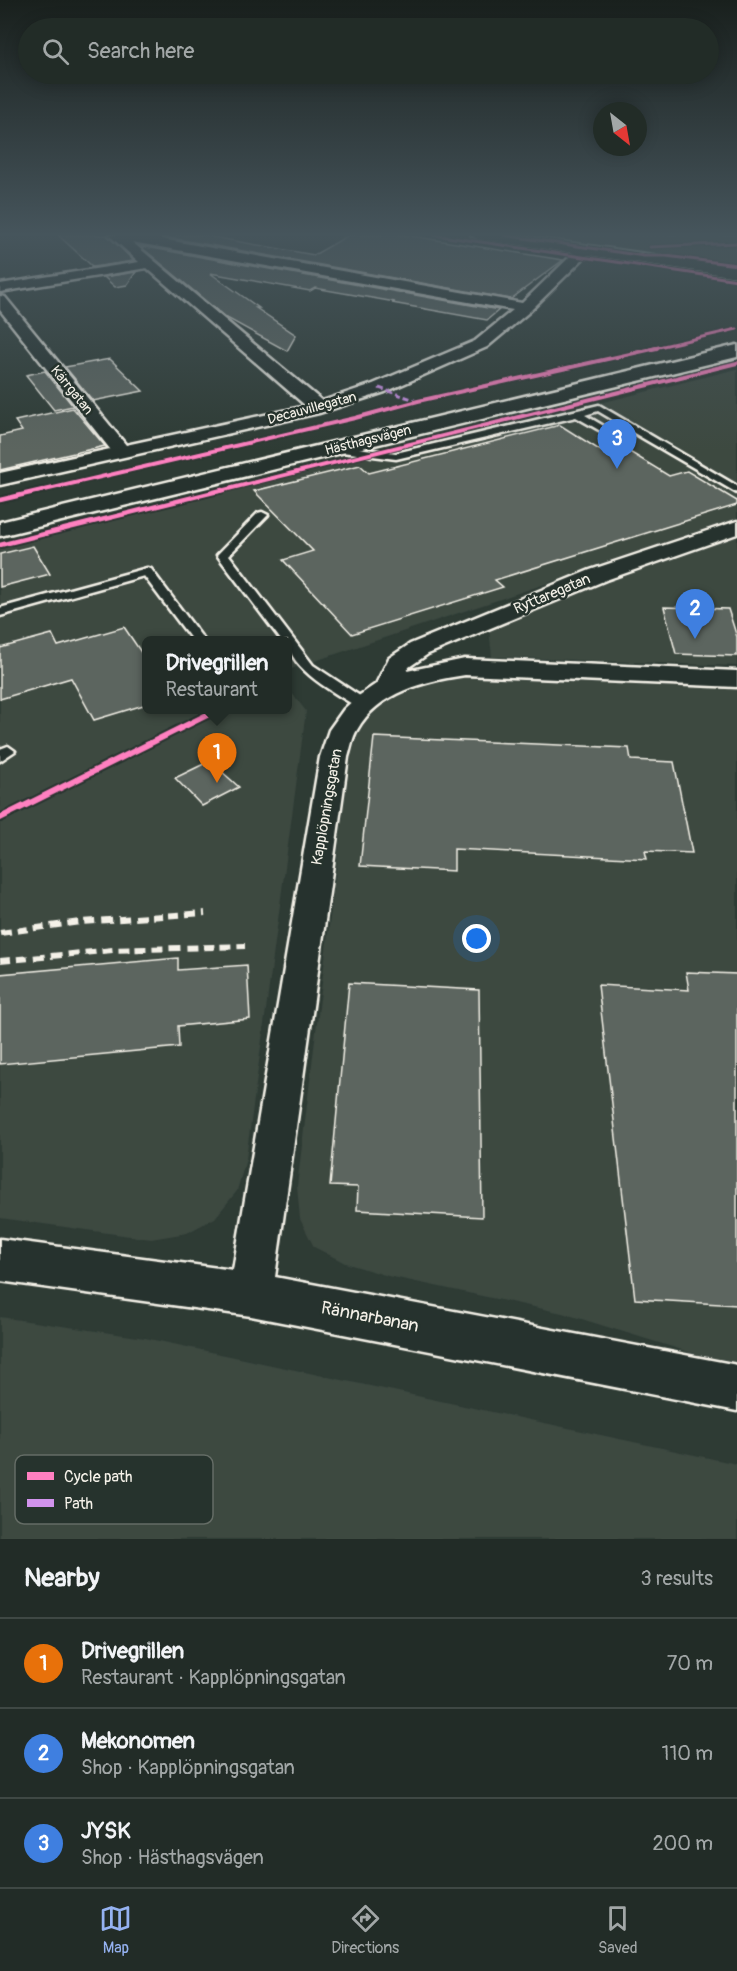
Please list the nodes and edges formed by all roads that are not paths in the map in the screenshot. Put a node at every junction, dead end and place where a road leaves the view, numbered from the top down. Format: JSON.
{"nodes":[{"id":1,"x":5,"y":307,"type":"edge"},
{"id":2,"x":200,"y":307,"type":"edge"},
{"id":3,"x":513,"y":307,"type":"edge"},
{"id":4,"x":527,"y":307,"type":"edge"},
{"id":5,"x":525,"y":309,"type":"junction"},
{"id":6,"x":737,"y":339,"type":"edge"},
{"id":7,"x":737,"y":351,"type":"edge"},
{"id":8,"x":319,"y":408,"type":"junction"},
{"id":9,"x":577,"y":414,"type":"junction"},
{"id":10,"x":629,"y":425,"type":"junction"},
{"id":11,"x":334,"y":448,"type":"junction"},
{"id":12,"x":122,"y":452,"type":"junction"},
{"id":13,"x":0,"y":479,"type":"edge"},
{"id":14,"x":737,"y":490,"type":"edge"},
{"id":15,"x":0,"y":512,"type":"edge"},
{"id":16,"x":262,"y":514,"type":"dead end"},
{"id":17,"x":737,"y":527,"type":"edge"},
{"id":18,"x":0,"y":529,"type":"edge"},
{"id":19,"x":0,"y":612,"type":"edge"},
{"id":20,"x":195,"y":636,"type":"edge"},
{"id":21,"x":283,"y":636,"type":"edge"},
{"id":22,"x":292,"y":647,"type":"edge"},
{"id":23,"x":737,"y":679,"type":"edge"},
{"id":24,"x":375,"y":696,"type":"junction"},
{"id":25,"x":0,"y":1260,"type":"edge"},
{"id":26,"x":251,"y":1294,"type":"junction"},
{"id":27,"x":737,"y":1388,"type":"edge"}],
"edges":[{"from":1,"to":12,"type":"street","name":"Kärrgatan"},
{"from":2,"to":8,"type":"street"},
{"from":3,"to":5,"type":"street"},
{"from":4,"to":5,"type":"street","name":"Decauvillegatan"},
{"from":5,"to":8,"type":"street","name":"Decauvillegatan"},
{"from":6,"to":15,"type":"main road","name":"Hästhagsvägen"},
{"from":7,"to":11,"type":"main road","name":"Hästhagsvägen"},
{"from":8,"to":12,"type":"street","name":"Decauvillegatan"},
{"from":9,"to":10,"type":"lane"},
{"from":9,"to":10,"type":"lane"},
{"from":9,"to":11,"type":"lane"},
{"from":10,"to":14,"type":"lane"},
{"from":11,"to":18,"type":"main road","name":"Hästhagsvägen"},
{"from":12,"to":13,"type":"street","name":"Decauvillegatan"},
{"from":16,"to":21,"type":"lane"},
{"from":17,"to":24,"type":"street","name":"Ryttaregatan"},
{"from":19,"to":20,"type":"lane"},
{"from":22,"to":24,"type":"lane"},
{"from":23,"to":24,"type":"street","name":"Kapplöpningsgatan"},
{"from":24,"to":26,"type":"street","name":"Kapplöpningsgatan"},
{"from":25,"to":26,"type":"street","name":"Rännarbanan"},
{"from":26,"to":27,"type":"street","name":"Rännarbanan"}]}
